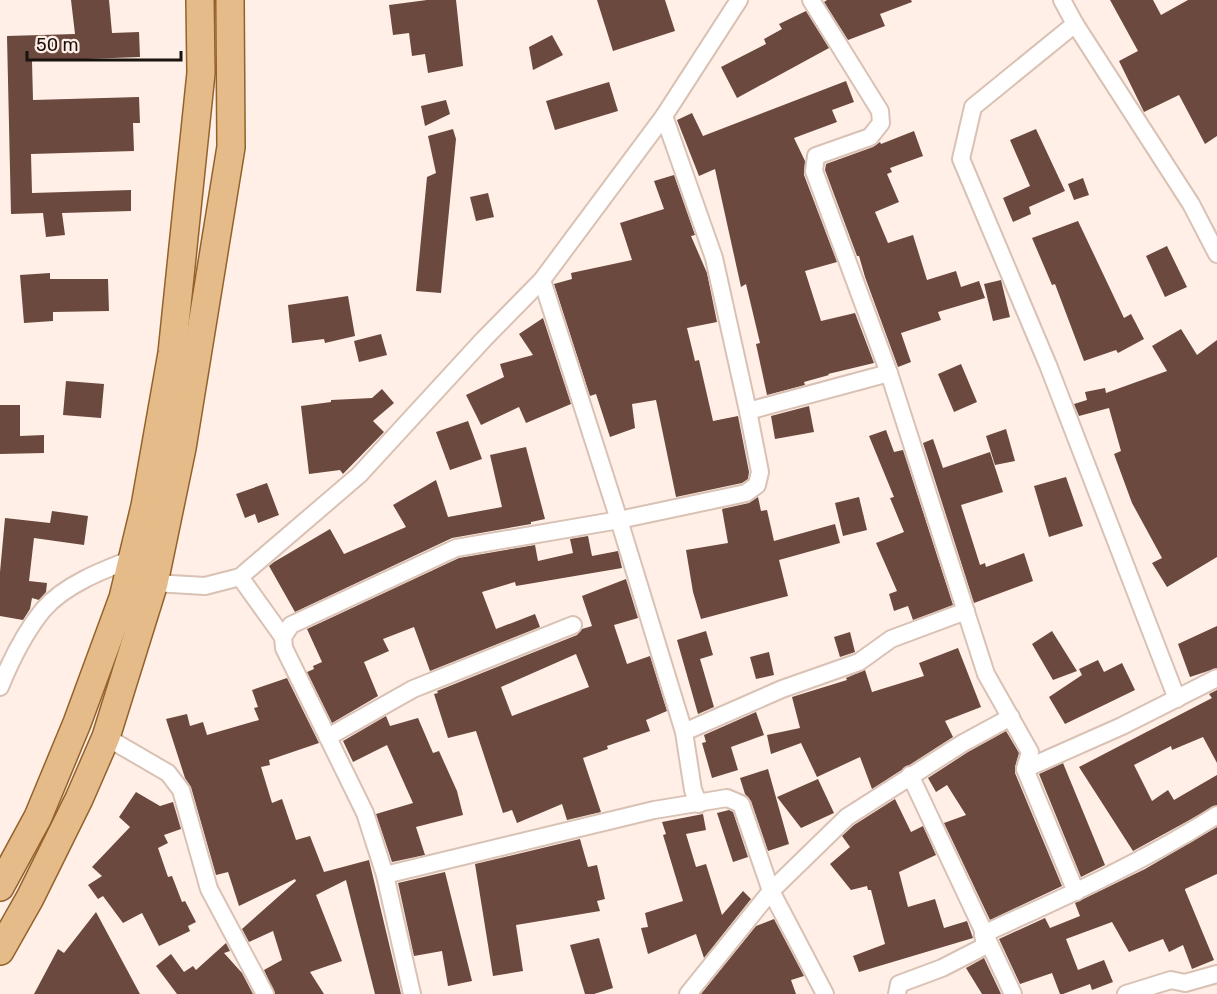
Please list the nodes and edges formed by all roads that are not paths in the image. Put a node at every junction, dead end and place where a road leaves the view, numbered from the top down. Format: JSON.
{"nodes":[{"id":1,"x":200,"y":0,"type":"edge"},
{"id":2,"x":230,"y":0,"type":"edge"},
{"id":3,"x":739,"y":0,"type":"edge"},
{"id":4,"x":811,"y":0,"type":"edge"},
{"id":5,"x":1062,"y":0,"type":"edge"},
{"id":6,"x":1075,"y":24,"type":"junction"},
{"id":7,"x":664,"y":116,"type":"junction"},
{"id":8,"x":1217,"y":254,"type":"edge"},
{"id":9,"x":542,"y":280,"type":"junction"},
{"id":10,"x":890,"y":373,"type":"junction"},
{"id":11,"x":748,"y":411,"type":"junction"},
{"id":12,"x":619,"y":520,"type":"junction"},
{"id":13,"x":132,"y":560,"type":"junction"},
{"id":14,"x":240,"y":577,"type":"junction"},
{"id":15,"x":154,"y":583,"type":"junction"},
{"id":16,"x":966,"y":611,"type":"junction"},
{"id":17,"x":573,"y":625,"type":"dead end"},
{"id":18,"x":283,"y":637,"type":"junction"},
{"id":19,"x":1217,"y":678,"type":"edge"},
{"id":20,"x":0,"y":687,"type":"edge"},
{"id":21,"x":1177,"y":699,"type":"junction"},
{"id":22,"x":1011,"y":717,"type":"junction"},
{"id":23,"x":684,"y":732,"type":"junction"},
{"id":24,"x":106,"y":737,"type":"junction"},
{"id":25,"x":328,"y":737,"type":"junction"},
{"id":26,"x":1025,"y":768,"type":"junction"},
{"id":27,"x":910,"y":775,"type":"junction"},
{"id":28,"x":699,"y":804,"type":"junction"},
{"id":29,"x":1217,"y":815,"type":"edge"},
{"id":30,"x":385,"y":875,"type":"junction"},
{"id":31,"x":0,"y":887,"type":"edge"},
{"id":32,"x":771,"y":891,"type":"junction"},
{"id":33,"x":1076,"y":892,"type":"junction"},
{"id":34,"x":983,"y":934,"type":"junction"},
{"id":35,"x":0,"y":951,"type":"edge"},
{"id":36,"x":1217,"y":974,"type":"edge"},
{"id":37,"x":265,"y":994,"type":"edge"},
{"id":38,"x":412,"y":994,"type":"edge"},
{"id":39,"x":688,"y":994,"type":"edge"},
{"id":40,"x":825,"y":994,"type":"edge"},
{"id":41,"x":897,"y":994,"type":"edge"},
{"id":42,"x":1013,"y":994,"type":"edge"},
{"id":43,"x":1126,"y":994,"type":"edge"}],
"edges":[{"from":1,"to":13,"type":"main road"},
{"from":2,"to":15,"type":"main road"},
{"from":3,"to":7,"type":"street"},
{"from":4,"to":10,"type":"street"},
{"from":5,"to":6,"type":"street"},
{"from":6,"to":8,"type":"street"},
{"from":6,"to":21,"type":"street"},
{"from":7,"to":9,"type":"street"},
{"from":7,"to":11,"type":"street"},
{"from":9,"to":12,"type":"street"},
{"from":9,"to":14,"type":"street"},
{"from":10,"to":11,"type":"street"},
{"from":10,"to":16,"type":"street"},
{"from":11,"to":12,"type":"street"},
{"from":12,"to":18,"type":"street"},
{"from":12,"to":23,"type":"street"},
{"from":13,"to":20,"type":"street"},
{"from":13,"to":31,"type":"main road"},
{"from":14,"to":15,"type":"street"},
{"from":14,"to":18,"type":"street"},
{"from":15,"to":24,"type":"main road"},
{"from":16,"to":22,"type":"street"},
{"from":16,"to":23,"type":"street"},
{"from":17,"to":25,"type":"street"},
{"from":18,"to":25,"type":"street"},
{"from":19,"to":21,"type":"street"},
{"from":21,"to":26,"type":"street"},
{"from":22,"to":26,"type":"street"},
{"from":22,"to":27,"type":"street"},
{"from":23,"to":28,"type":"street"},
{"from":24,"to":35,"type":"main road"},
{"from":24,"to":37,"type":"street"},
{"from":25,"to":30,"type":"street"},
{"from":26,"to":33,"type":"street"},
{"from":27,"to":32,"type":"street"},
{"from":27,"to":34,"type":"street"},
{"from":28,"to":30,"type":"street"},
{"from":28,"to":32,"type":"street"},
{"from":29,"to":33,"type":"street"},
{"from":30,"to":38,"type":"street"},
{"from":32,"to":39,"type":"street"},
{"from":32,"to":40,"type":"street"},
{"from":33,"to":34,"type":"street"},
{"from":34,"to":41,"type":"street"},
{"from":34,"to":42,"type":"street"},
{"from":36,"to":43,"type":"street"}]}
